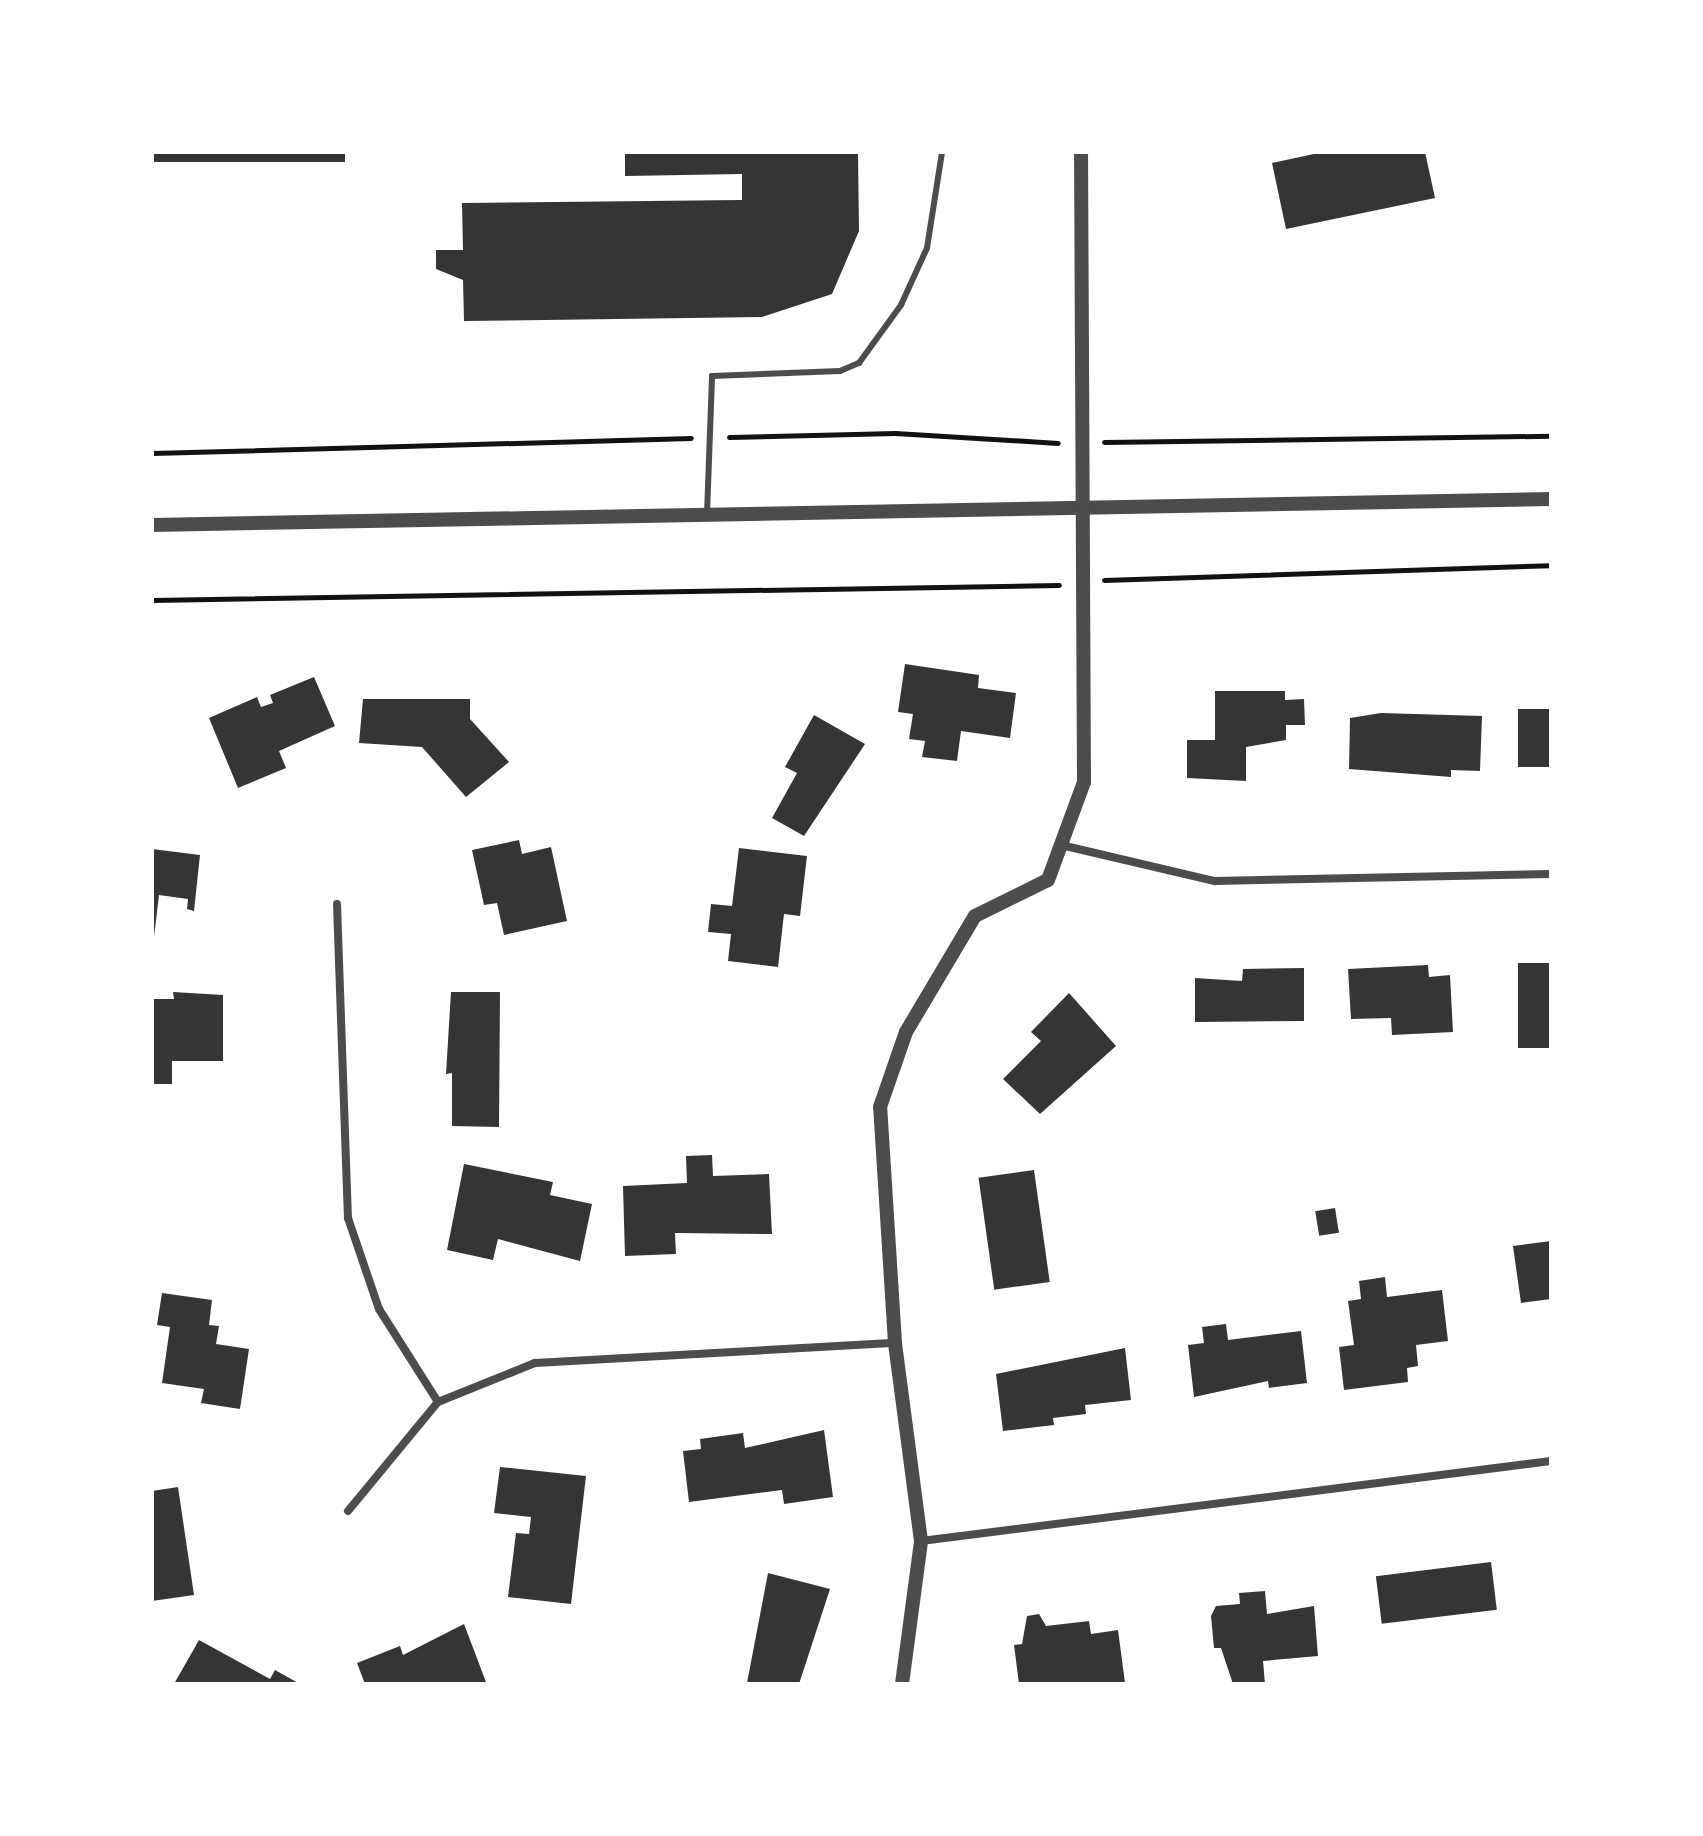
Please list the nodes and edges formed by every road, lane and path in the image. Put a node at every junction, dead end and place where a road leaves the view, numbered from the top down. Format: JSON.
{"nodes":[{"id":1,"x":942,"y":152,"type":"edge"},
{"id":2,"x":1082,"y":152,"type":"edge"},
{"id":3,"x":1551,"y":436,"type":"edge"},
{"id":4,"x":710,"y":438,"type":"junction"},
{"id":5,"x":1085,"y":442,"type":"junction"},
{"id":6,"x":152,"y":453,"type":"edge"},
{"id":7,"x":1551,"y":499,"type":"edge"},
{"id":8,"x":1087,"y":510,"type":"junction"},
{"id":9,"x":707,"y":514,"type":"junction"},
{"id":10,"x":152,"y":525,"type":"edge"},
{"id":11,"x":1551,"y":565,"type":"edge"},
{"id":12,"x":1086,"y":582,"type":"junction"},
{"id":13,"x":152,"y":600,"type":"edge"},
{"id":14,"x":1061,"y":845,"type":"junction"},
{"id":15,"x":1551,"y":874,"type":"edge"},
{"id":16,"x":337,"y":904,"type":"dead end"},
{"id":17,"x":895,"y":1343,"type":"junction"},
{"id":18,"x":438,"y":1402,"type":"junction"},
{"id":19,"x":1551,"y":1461,"type":"edge"},
{"id":20,"x":348,"y":1511,"type":"dead end"},
{"id":21,"x":921,"y":1541,"type":"junction"},
{"id":22,"x":902,"y":1684,"type":"edge"}],
"edges":[{"from":1,"to":4,"type":"lane"},
{"from":2,"to":5,"type":"street"},
{"from":3,"to":5,"type":"path"},
{"from":4,"to":5,"type":"path"},
{"from":4,"to":6,"type":"path"},
{"from":4,"to":9,"type":"lane"},
{"from":5,"to":8,"type":"street"},
{"from":7,"to":8,"type":"street"},
{"from":8,"to":9,"type":"street"},
{"from":8,"to":12,"type":"street"},
{"from":9,"to":10,"type":"street"},
{"from":11,"to":12,"type":"path"},
{"from":12,"to":13,"type":"path"},
{"from":12,"to":14,"type":"street"},
{"from":14,"to":15,"type":"street"},
{"from":14,"to":17,"type":"street"},
{"from":16,"to":18,"type":"street"},
{"from":17,"to":18,"type":"street"},
{"from":17,"to":21,"type":"street"},
{"from":18,"to":20,"type":"street"},
{"from":19,"to":21,"type":"street"},
{"from":21,"to":22,"type":"street"}]}
